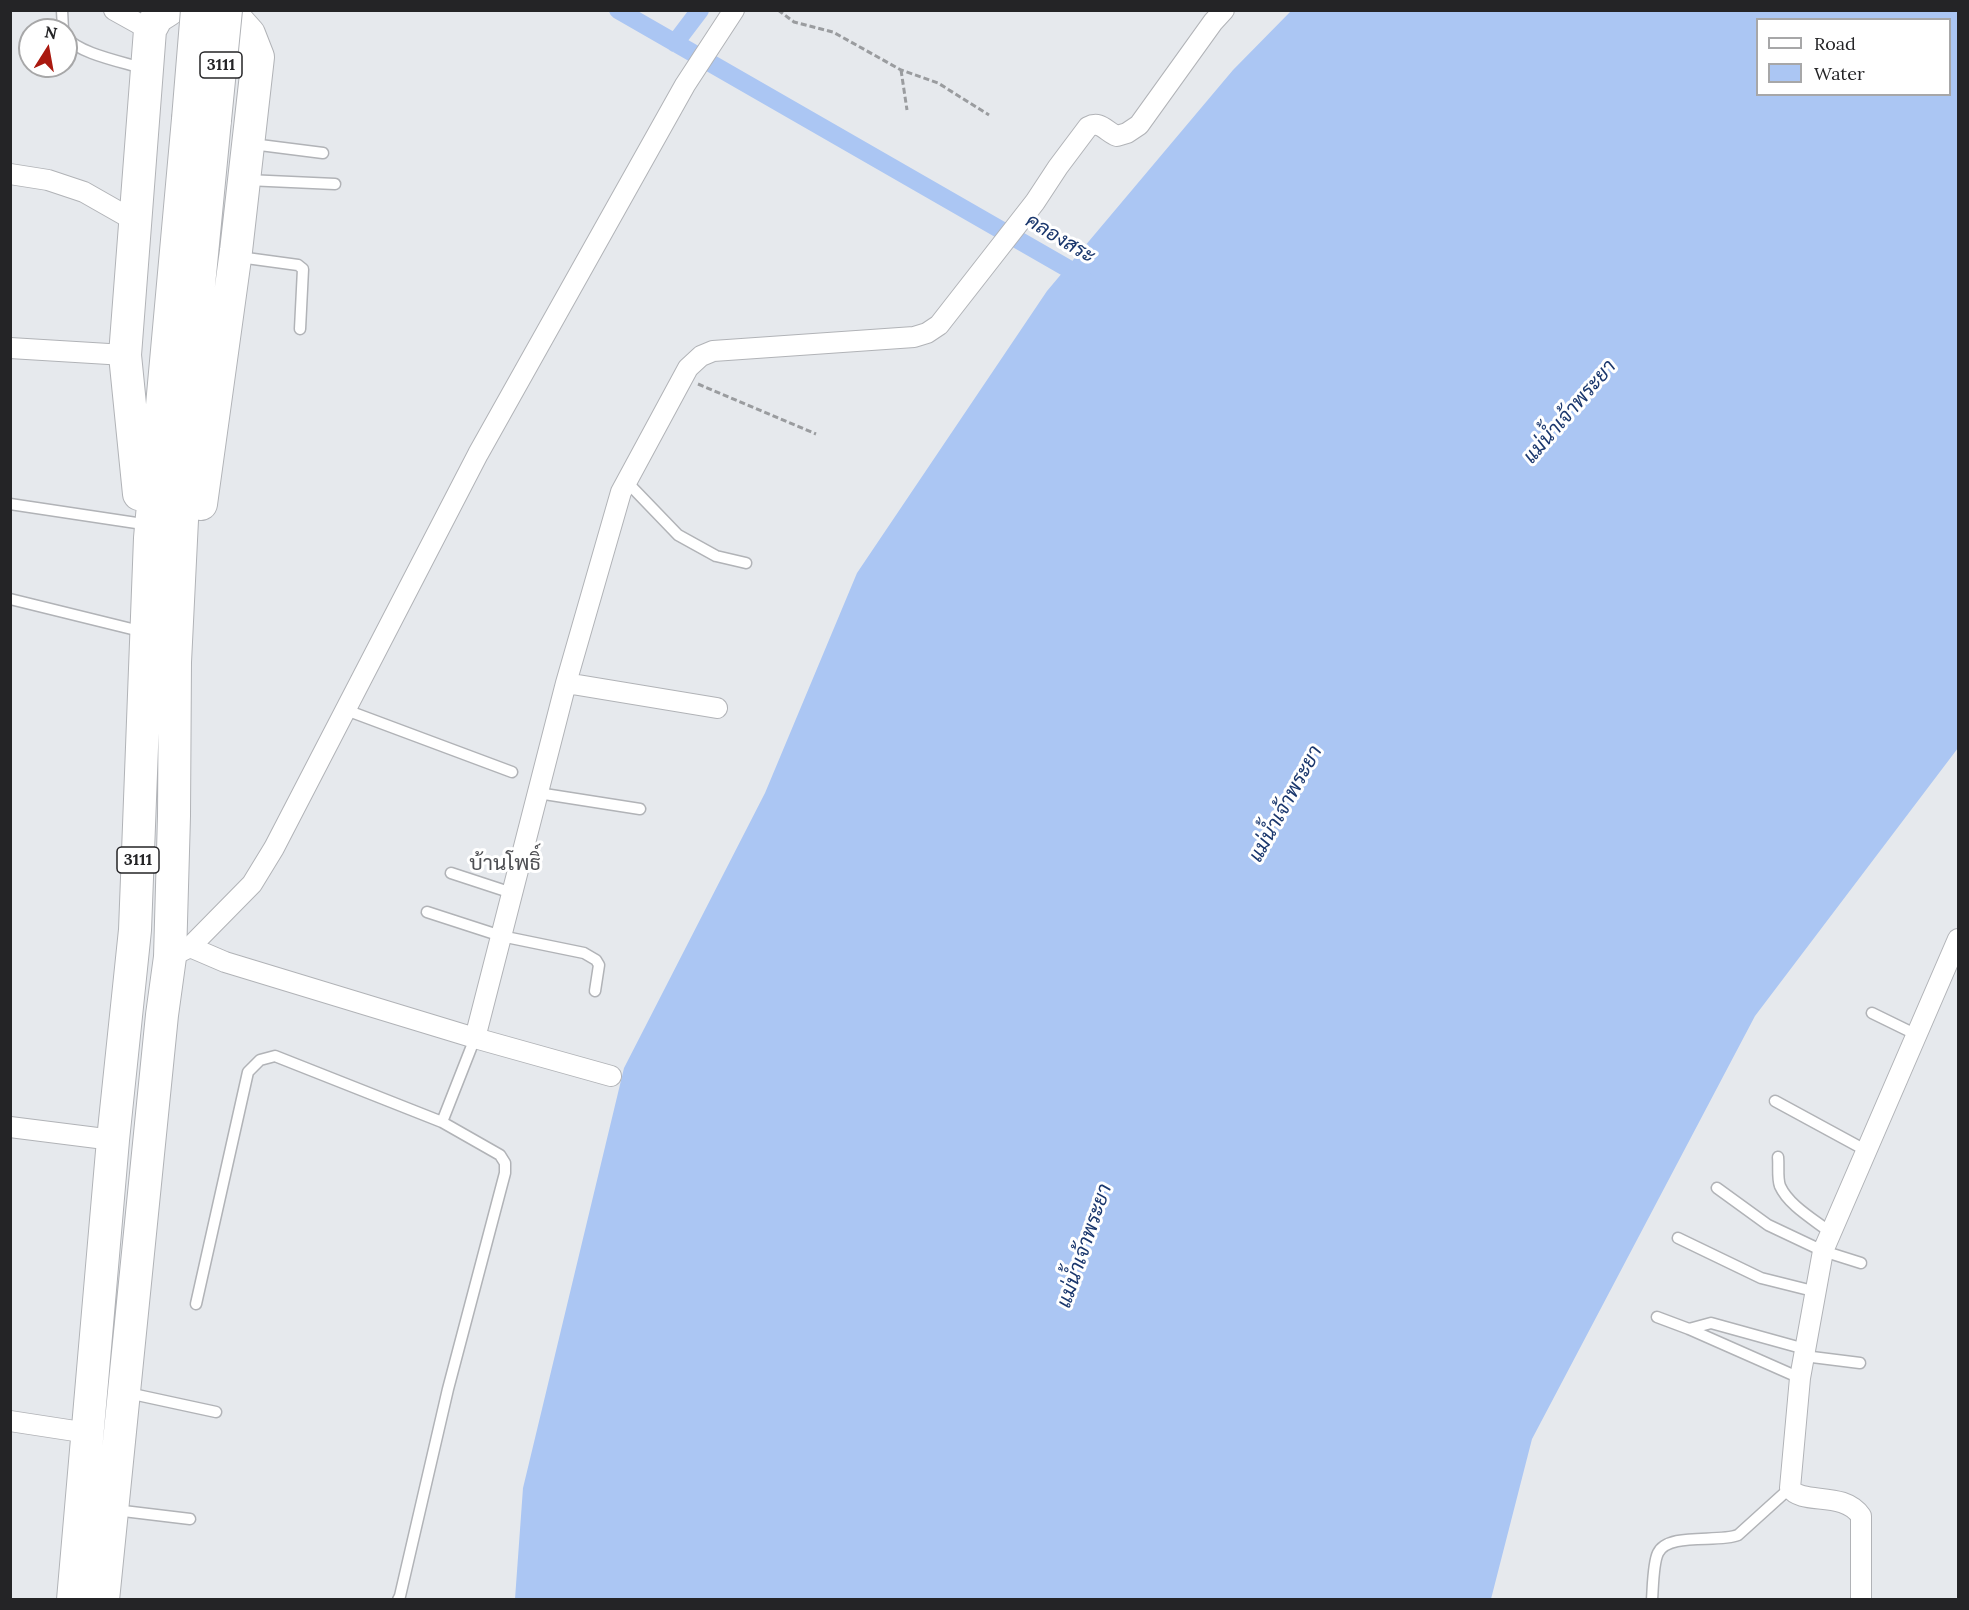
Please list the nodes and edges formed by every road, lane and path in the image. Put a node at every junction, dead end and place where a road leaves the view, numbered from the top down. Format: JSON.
{"nodes":[{"id":1,"x":114,"y":10,"type":"edge"},
{"id":2,"x":187,"y":10,"type":"edge"},
{"id":3,"x":197,"y":10,"type":"edge"},
{"id":4,"x":226,"y":10,"type":"edge"},
{"id":5,"x":734,"y":10,"type":"edge"},
{"id":6,"x":777,"y":10,"type":"edge"},
{"id":7,"x":1224,"y":10,"type":"edge"},
{"id":8,"x":159,"y":20,"type":"edge"},
{"id":9,"x":78,"y":46,"type":"edge"},
{"id":10,"x":147,"y":69,"type":"junction"},
{"id":11,"x":901,"y":70,"type":"junction"},
{"id":12,"x":907,"y":110,"type":"dead end"},
{"id":13,"x":989,"y":115,"type":"dead end"},
{"id":14,"x":201,"y":120,"type":"junction"},
{"id":15,"x":249,"y":144,"type":"junction"},
{"id":16,"x":323,"y":153,"type":"dead end"},
{"id":17,"x":10,"y":174,"type":"edge"},
{"id":18,"x":244,"y":180,"type":"junction"},
{"id":19,"x":335,"y":184,"type":"dead end"},
{"id":20,"x":135,"y":221,"type":"junction"},
{"id":21,"x":236,"y":256,"type":"junction"},
{"id":22,"x":300,"y":329,"type":"dead end"},
{"id":23,"x":10,"y":348,"type":"edge"},
{"id":24,"x":125,"y":355,"type":"junction"},
{"id":25,"x":683,"y":378,"type":"junction"},
{"id":26,"x":816,"y":434,"type":"dead end"},
{"id":27,"x":626,"y":481,"type":"junction"},
{"id":28,"x":10,"y":504,"type":"edge"},
{"id":29,"x":146,"y":531,"type":"junction"},
{"id":30,"x":181,"y":556,"type":"junction"},
{"id":31,"x":746,"y":563,"type":"dead end"},
{"id":32,"x":10,"y":599,"type":"edge"},
{"id":33,"x":147,"y":633,"type":"junction"},
{"id":34,"x":566,"y":683,"type":"junction"},
{"id":35,"x":717,"y":708,"type":"dead end"},
{"id":36,"x":346,"y":710,"type":"junction"},
{"id":37,"x":512,"y":772,"type":"dead end"},
{"id":38,"x":538,"y":792,"type":"junction"},
{"id":39,"x":640,"y":809,"type":"dead end"},
{"id":40,"x":450,"y":873,"type":"dead end"},
{"id":41,"x":512,"y":893,"type":"junction"},
{"id":42,"x":427,"y":912,"type":"dead end"},
{"id":43,"x":501,"y":936,"type":"junction"},
{"id":44,"x":1959,"y":939,"type":"edge"},
{"id":45,"x":180,"y":952,"type":"junction"},
{"id":46,"x":595,"y":991,"type":"dead end"},
{"id":47,"x":1872,"y":1012,"type":"dead end"},
{"id":48,"x":1917,"y":1035,"type":"junction"},
{"id":49,"x":475,"y":1038,"type":"junction"},
{"id":50,"x":610,"y":1076,"type":"dead end"},
{"id":51,"x":1775,"y":1101,"type":"dead end"},
{"id":52,"x":442,"y":1122,"type":"junction"},
{"id":53,"x":10,"y":1127,"type":"edge"},
{"id":54,"x":112,"y":1140,"type":"junction"},
{"id":55,"x":1868,"y":1151,"type":"junction"},
{"id":56,"x":1778,"y":1157,"type":"dead end"},
{"id":57,"x":1717,"y":1188,"type":"dead end"},
{"id":58,"x":1678,"y":1238,"type":"dead end"},
{"id":59,"x":1827,"y":1242,"type":"junction"},
{"id":60,"x":1861,"y":1263,"type":"dead end"},
{"id":61,"x":1817,"y":1292,"type":"junction"},
{"id":62,"x":196,"y":1304,"type":"dead end"},
{"id":63,"x":1657,"y":1317,"type":"dead end"},
{"id":64,"x":1689,"y":1329,"type":"junction"},
{"id":65,"x":1805,"y":1352,"type":"junction"},
{"id":66,"x":1860,"y":1364,"type":"dead end"},
{"id":67,"x":1800,"y":1378,"type":"junction"},
{"id":68,"x":124,"y":1392,"type":"junction"},
{"id":69,"x":216,"y":1412,"type":"dead end"},
{"id":70,"x":10,"y":1421,"type":"edge"},
{"id":71,"x":88,"y":1433,"type":"junction"},
{"id":72,"x":1790,"y":1488,"type":"junction"},
{"id":73,"x":112,"y":1509,"type":"junction"},
{"id":74,"x":190,"y":1519,"type":"dead end"},
{"id":75,"x":73,"y":1599,"type":"edge"},
{"id":76,"x":103,"y":1599,"type":"edge"},
{"id":77,"x":398,"y":1599,"type":"edge"},
{"id":78,"x":1652,"y":1599,"type":"edge"},
{"id":79,"x":1861,"y":1599,"type":"edge"}],
"edges":[{"from":1,"to":8,"type":"street"},
{"from":2,"to":15,"type":"main road"},
{"from":3,"to":14,"type":"main road","number":"3111","bridge":true},
{"from":4,"to":14,"type":"main road","number":"3111","bridge":true},
{"from":5,"to":36,"type":"street"},
{"from":6,"to":11,"type":"path"},
{"from":7,"to":25,"type":"street"},
{"from":8,"to":10,"type":"main road"},
{"from":9,"to":10,"type":"lane"},
{"from":10,"to":20,"type":"main road"},
{"from":11,"to":12,"type":"path"},
{"from":11,"to":13,"type":"path"},
{"from":14,"to":29,"type":"main road","number":"3111"},
{"from":14,"to":30,"type":"main road","number":"3111"},
{"from":15,"to":16,"type":"lane"},
{"from":15,"to":18,"type":"main road"},
{"from":17,"to":20,"type":"street"},
{"from":18,"to":19,"type":"lane"},
{"from":18,"to":21,"type":"main road"},
{"from":20,"to":24,"type":"main road"},
{"from":21,"to":22,"type":"lane"},
{"from":21,"to":30,"type":"main road"},
{"from":23,"to":24,"type":"street"},
{"from":24,"to":29,"type":"main road"},
{"from":25,"to":26,"type":"path"},
{"from":25,"to":27,"type":"street"},
{"from":27,"to":31,"type":"lane"},
{"from":27,"to":34,"type":"street"},
{"from":28,"to":29,"type":"lane"},
{"from":29,"to":33,"type":"main road","number":"3111"},
{"from":30,"to":45,"type":"main road","number":"3111"},
{"from":32,"to":33,"type":"lane"},
{"from":33,"to":54,"type":"main road","number":"3111"},
{"from":34,"to":35,"type":"street"},
{"from":34,"to":38,"type":"street"},
{"from":36,"to":37,"type":"lane"},
{"from":36,"to":45,"type":"street"},
{"from":38,"to":39,"type":"lane"},
{"from":38,"to":41,"type":"street"},
{"from":40,"to":41,"type":"lane"},
{"from":41,"to":43,"type":"street"},
{"from":42,"to":43,"type":"lane"},
{"from":43,"to":46,"type":"lane"},
{"from":43,"to":49,"type":"street"},
{"from":44,"to":48,"type":"street"},
{"from":45,"to":49,"type":"street"},
{"from":45,"to":68,"type":"main road","number":"3111"},
{"from":47,"to":48,"type":"lane"},
{"from":48,"to":55,"type":"street"},
{"from":49,"to":50,"type":"street"},
{"from":49,"to":52,"type":"lane"},
{"from":51,"to":55,"type":"lane"},
{"from":52,"to":62,"type":"lane"},
{"from":52,"to":77,"type":"lane"},
{"from":53,"to":54,"type":"street"},
{"from":54,"to":71,"type":"main road","number":"3111"},
{"from":55,"to":59,"type":"street"},
{"from":56,"to":59,"type":"lane"},
{"from":57,"to":59,"type":"lane"},
{"from":58,"to":61,"type":"lane"},
{"from":59,"to":60,"type":"lane"},
{"from":59,"to":61,"type":"street"},
{"from":61,"to":65,"type":"street"},
{"from":63,"to":64,"type":"lane"},
{"from":64,"to":65,"type":"lane"},
{"from":64,"to":67,"type":"lane"},
{"from":65,"to":66,"type":"lane"},
{"from":65,"to":67,"type":"street"},
{"from":67,"to":72,"type":"street"},
{"from":68,"to":69,"type":"lane"},
{"from":68,"to":73,"type":"main road","number":"3111"},
{"from":70,"to":71,"type":"street"},
{"from":71,"to":75,"type":"main road","number":"3111"},
{"from":72,"to":78,"type":"lane"},
{"from":72,"to":79,"type":"street"},
{"from":73,"to":74,"type":"lane"},
{"from":73,"to":76,"type":"main road","number":"3111"}]}
